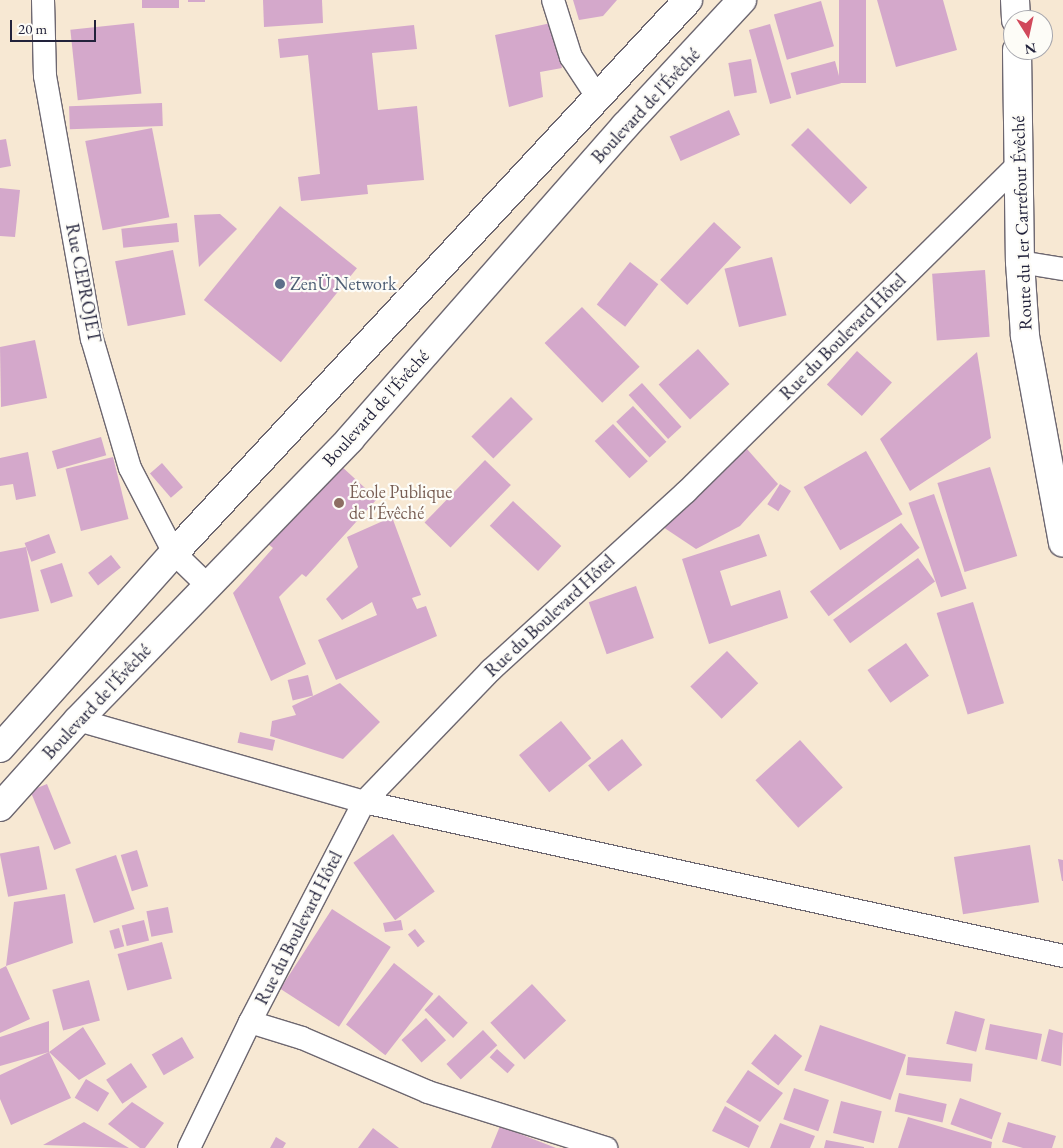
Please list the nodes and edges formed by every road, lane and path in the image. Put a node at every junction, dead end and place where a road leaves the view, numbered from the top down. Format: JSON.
{"nodes":[{"id":1,"x":43,"y":0,"type":"edge"},
{"id":2,"x":553,"y":0,"type":"edge"},
{"id":3,"x":688,"y":0,"type":"edge"},
{"id":4,"x":742,"y":0,"type":"edge"},
{"id":5,"x":1017,"y":60,"type":"edge"},
{"id":6,"x":598,"y":98,"type":"junction"},
{"id":7,"x":1018,"y":164,"type":"junction"},
{"id":8,"x":1020,"y":262,"type":"junction"},
{"id":9,"x":1063,"y":270,"type":"edge"},
{"id":10,"x":1063,"y":543,"type":"edge"},
{"id":11,"x":174,"y":553,"type":"junction"},
{"id":12,"x":207,"y":585,"type":"junction"},
{"id":13,"x":78,"y":720,"type":"junction"},
{"id":14,"x":0,"y":748,"type":"edge"},
{"id":15,"x":364,"y":802,"type":"junction"},
{"id":16,"x":0,"y":807,"type":"edge"},
{"id":17,"x":1063,"y":956,"type":"edge"},
{"id":18,"x":250,"y":1022,"type":"junction"},
{"id":19,"x":190,"y":1148,"type":"edge"},
{"id":20,"x":606,"y":1148,"type":"edge"}],
"edges":[{"from":1,"to":11,"type":"street","name":"Rue CEPROJET"},
{"from":2,"to":6,"type":"street"},
{"from":3,"to":6,"type":"main road"},
{"from":4,"to":12,"type":"main road","name":"Boulevard de l'Évêché"},
{"from":5,"to":7,"type":"main road","name":"Route du 1er Carrefour Évêché"},
{"from":6,"to":11,"type":"main road"},
{"from":7,"to":8,"type":"main road","name":"Route du 1er Carrefour Évêché"},
{"from":7,"to":15,"type":"street","name":"Rue du Boulevard Hôtel"},
{"from":8,"to":9,"type":"street"},
{"from":8,"to":10,"type":"main road","name":"Route du 1er Carrefour Évêché"},
{"from":11,"to":12,"type":"street","name":"Rue CEPROJET"},
{"from":11,"to":14,"type":"main road"},
{"from":12,"to":13,"type":"main road","name":"Boulevard de l'Évêché"},
{"from":13,"to":15,"type":"street"},
{"from":13,"to":16,"type":"main road","name":"Boulevard de l'Évêché"},
{"from":15,"to":17,"type":"street"},
{"from":15,"to":18,"type":"street","name":"Rue du Boulevard Hôtel"},
{"from":18,"to":19,"type":"street","name":"Rue du Boulevard Hôtel"},
{"from":18,"to":20,"type":"street"}]}
